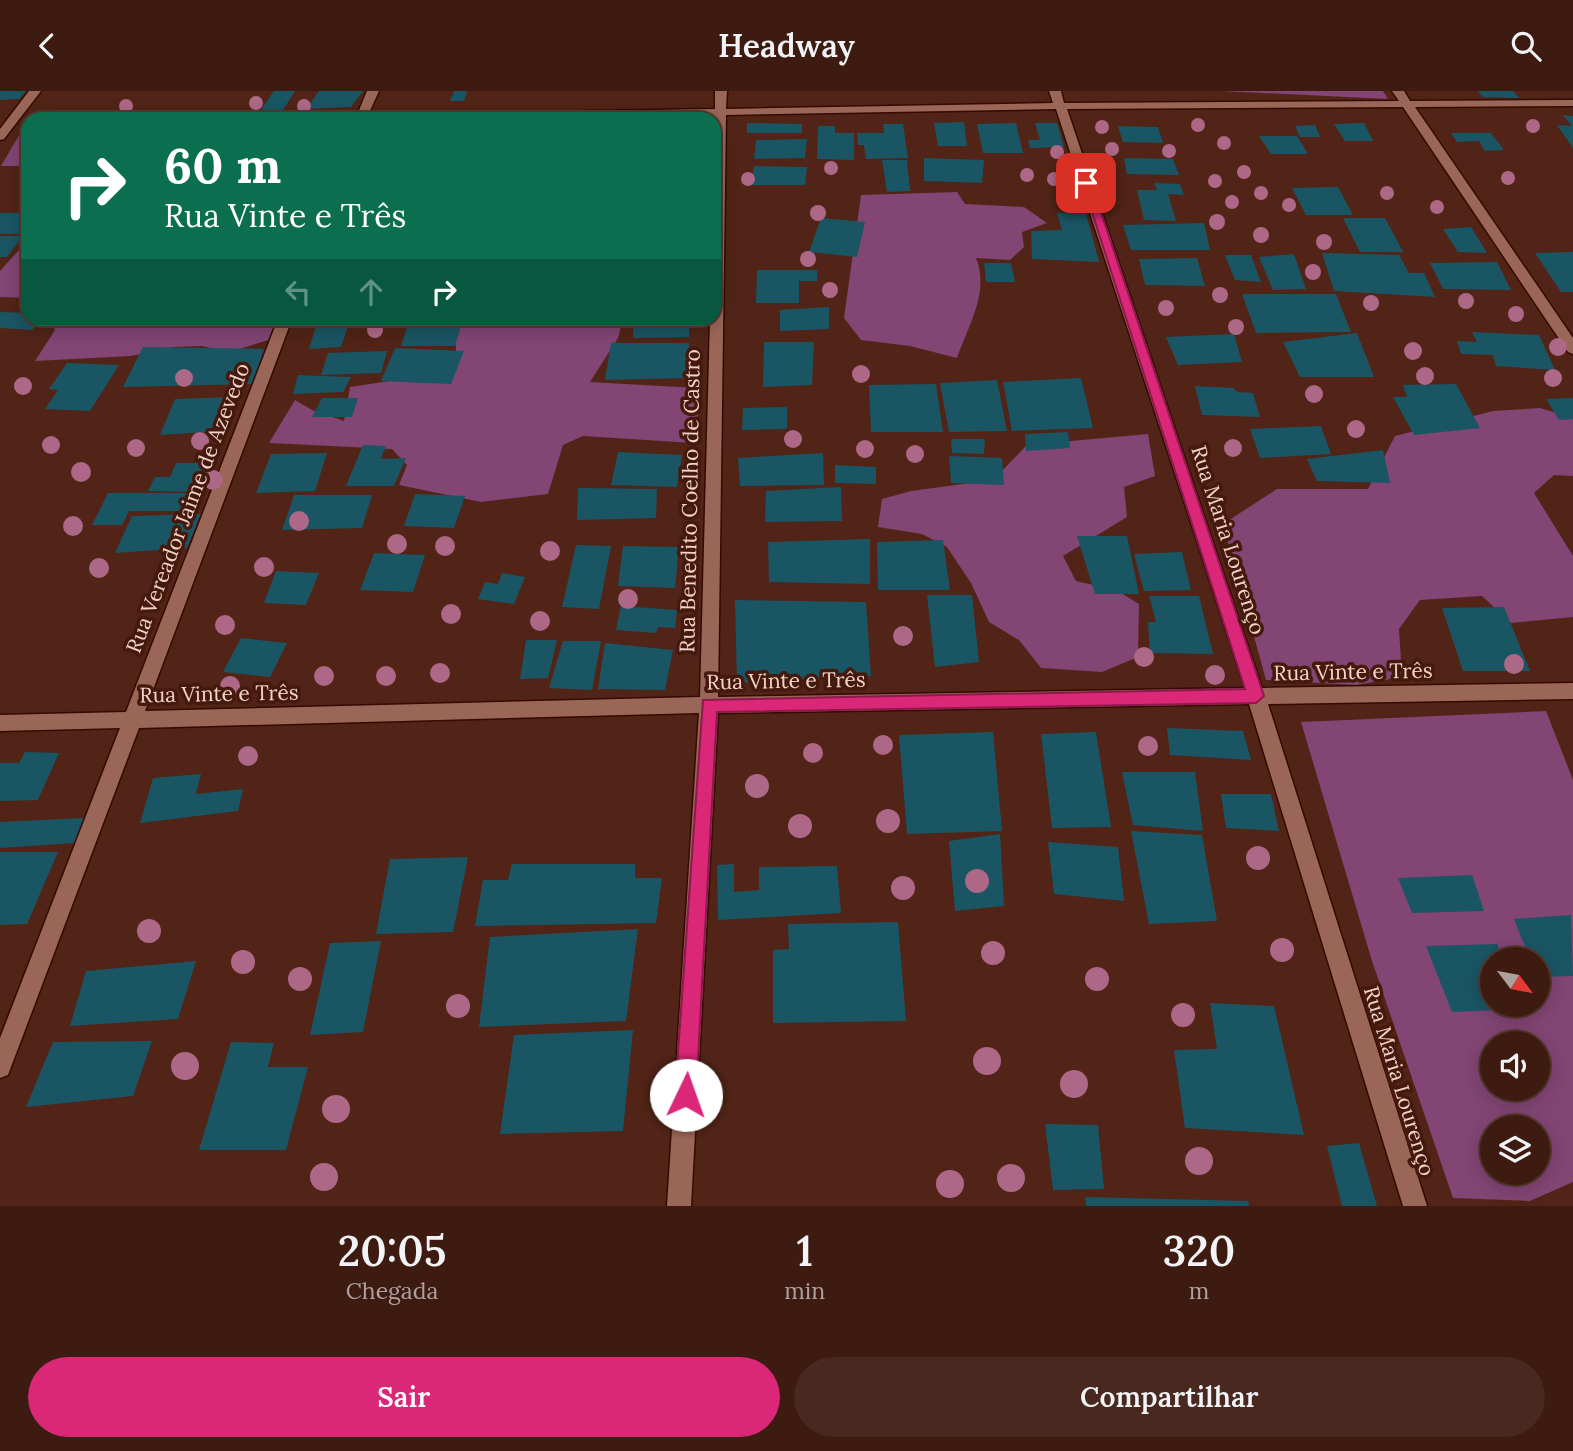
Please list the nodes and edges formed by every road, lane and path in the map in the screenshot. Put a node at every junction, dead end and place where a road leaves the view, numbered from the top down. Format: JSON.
{"nodes":[{"id":1,"x":34,"y":91,"type":"edge"},
{"id":2,"x":373,"y":91,"type":"edge"},
{"id":3,"x":721,"y":91,"type":"edge"},
{"id":4,"x":1398,"y":91,"type":"edge"},
{"id":5,"x":1058,"y":99,"type":"edge"},
{"id":6,"x":1573,"y":103,"type":"edge"},
{"id":7,"x":1408,"y":104,"type":"junction"},
{"id":8,"x":721,"y":111,"type":"junction"},
{"id":9,"x":364,"y":112,"type":"edge"},
{"id":10,"x":676,"y":112,"type":"edge"},
{"id":11,"x":6,"y":122,"type":"edge"},
{"id":12,"x":0,"y":137,"type":"edge"},
{"id":13,"x":282,"y":326,"type":"edge"},
{"id":14,"x":717,"y":326,"type":"edge"},
{"id":15,"x":1573,"y":349,"type":"edge"},
{"id":16,"x":1573,"y":691,"type":"edge"},
{"id":17,"x":1256,"y":696,"type":"junction"},
{"id":18,"x":709,"y":705,"type":"junction"},
{"id":19,"x":132,"y":719,"type":"junction"},
{"id":20,"x":0,"y":723,"type":"edge"},
{"id":21,"x":0,"y":1067,"type":"edge"},
{"id":22,"x":679,"y":1206,"type":"edge"},
{"id":23,"x":1415,"y":1206,"type":"edge"}],
"edges":[{"from":1,"to":11,"type":"street"},
{"from":2,"to":9,"type":"street"},
{"from":3,"to":8,"type":"street","name":"Rua Benedito Coelho de Castro"},
{"from":4,"to":7,"type":"street"},
{"from":5,"to":7,"type":"street"},
{"from":5,"to":8,"type":"street"},
{"from":5,"to":17,"type":"street","name":"Rua Maria Lourenço"},
{"from":6,"to":7,"type":"street"},
{"from":7,"to":15,"type":"street"},
{"from":8,"to":10,"type":"street"},
{"from":11,"to":12,"type":"street"},
{"from":13,"to":19,"type":"street","name":"Rua Vereador Jaime de Azevedo"},
{"from":14,"to":18,"type":"street","name":"Rua Benedito Coelho de Castro"},
{"from":16,"to":17,"type":"street","name":"Rua Vinte e Três"},
{"from":17,"to":18,"type":"street","name":"Rua Vinte e Três"},
{"from":17,"to":23,"type":"street","name":"Rua Maria Lourenço"},
{"from":18,"to":19,"type":"street","name":"Rua Vinte e Três"},
{"from":18,"to":22,"type":"street","name":"Rua Benedito Coelho de Castro"},
{"from":19,"to":20,"type":"street","name":"Rua Vinte e Três"},
{"from":19,"to":21,"type":"street","name":"Rua Vereador Jaime de Azevedo"}]}
